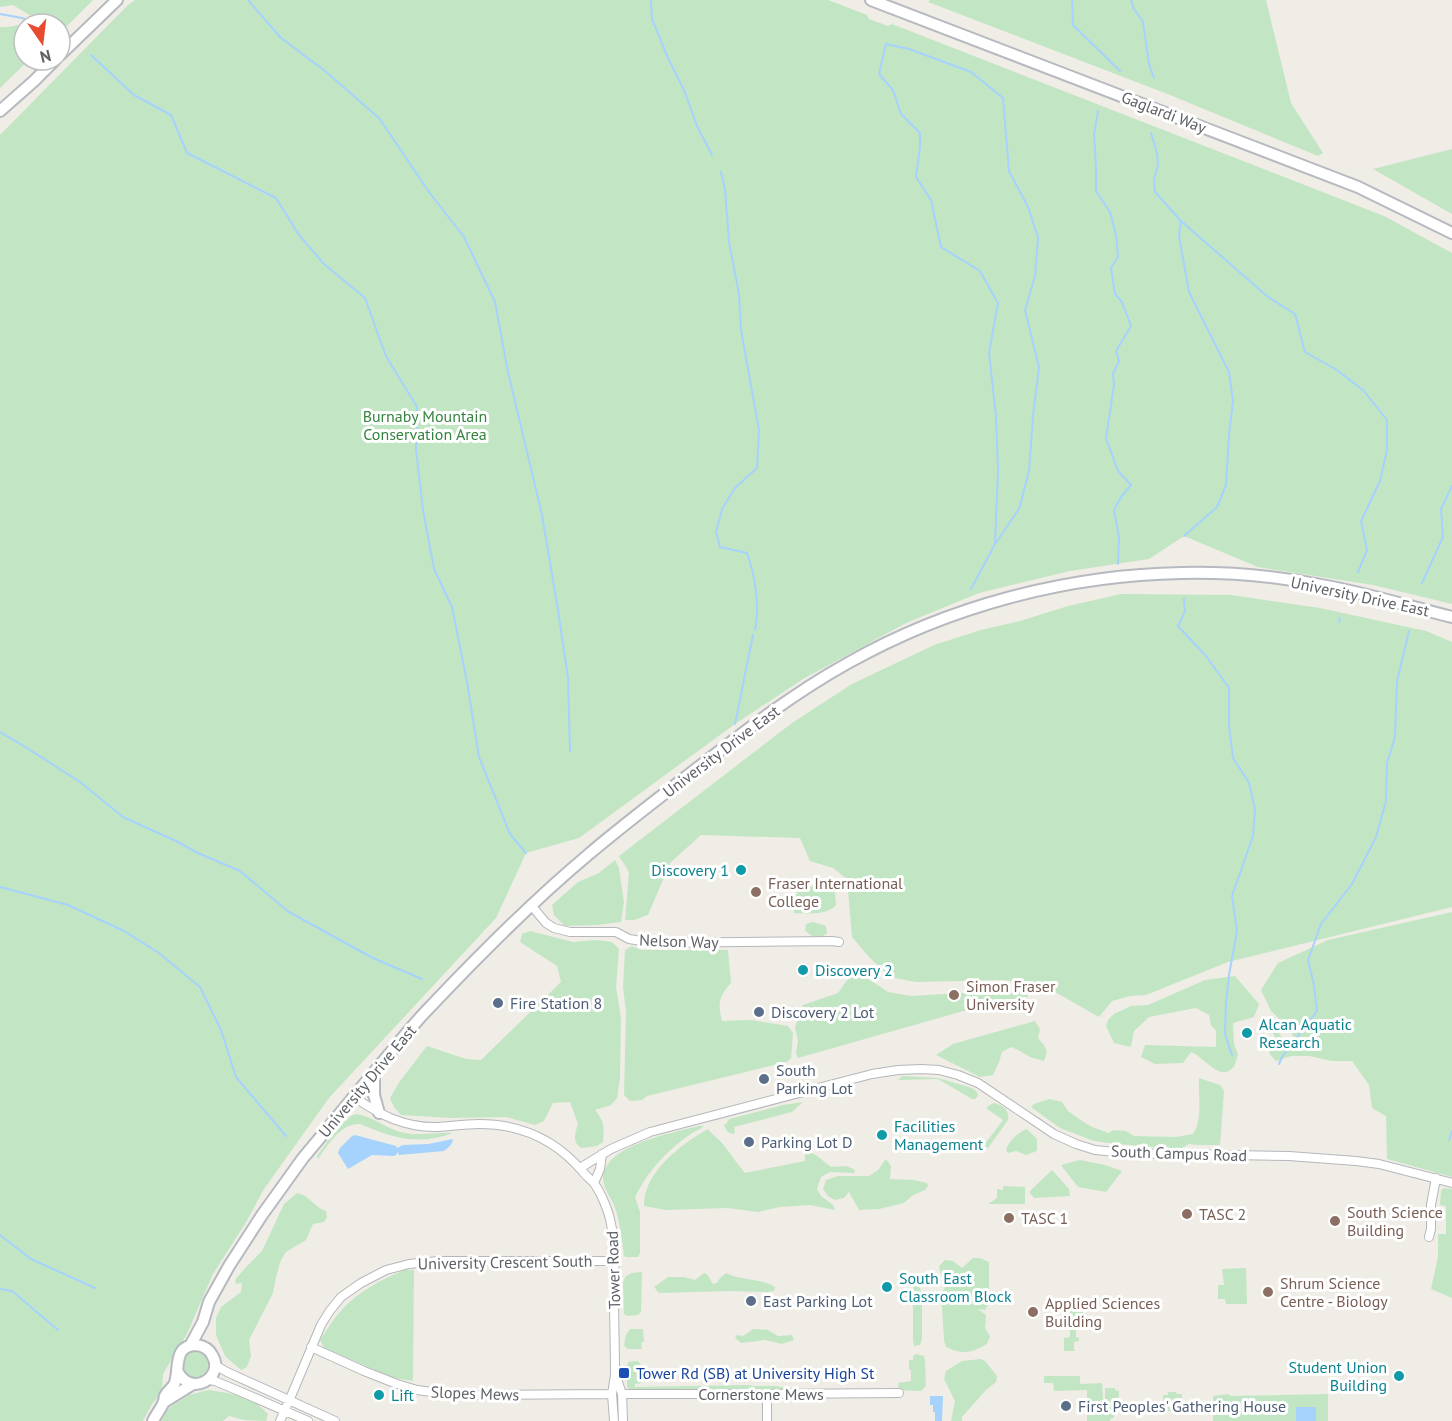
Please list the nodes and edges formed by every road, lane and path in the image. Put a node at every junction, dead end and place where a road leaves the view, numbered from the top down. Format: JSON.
{"nodes":[{"id":1,"x":117,"y":0,"type":"edge"},
{"id":2,"x":871,"y":0,"type":"edge"},
{"id":3,"x":72,"y":43,"type":"edge"},
{"id":4,"x":43,"y":72,"type":"edge"},
{"id":5,"x":0,"y":111,"type":"edge"},
{"id":6,"x":1452,"y":233,"type":"edge"},
{"id":7,"x":1452,"y":617,"type":"edge"},
{"id":8,"x":531,"y":906,"type":"junction"},
{"id":9,"x":840,"y":942,"type":"dead end"},
{"id":10,"x":374,"y":1073,"type":"junction"},
{"id":11,"x":354,"y":1097,"type":"junction"},
{"id":12,"x":379,"y":1113,"type":"junction"},
{"id":13,"x":602,"y":1154,"type":"junction"},
{"id":14,"x":580,"y":1168,"type":"junction"},
{"id":15,"x":1436,"y":1178,"type":"junction"},
{"id":16,"x":594,"y":1183,"type":"junction"},
{"id":17,"x":1452,"y":1183,"type":"edge"},
{"id":18,"x":1429,"y":1237,"type":"dead end"},
{"id":19,"x":614,"y":1261,"type":"junction"},
{"id":20,"x":203,"y":1322,"type":"junction"},
{"id":21,"x":190,"y":1346,"type":"junction"},
{"id":22,"x":311,"y":1347,"type":"junction"},
{"id":23,"x":208,"y":1350,"type":"junction"},
{"id":24,"x":215,"y":1365,"type":"junction"},
{"id":25,"x":177,"y":1370,"type":"junction"},
{"id":26,"x":615,"y":1375,"type":"junction"},
{"id":27,"x":209,"y":1380,"type":"junction"},
{"id":28,"x":193,"y":1384,"type":"junction"},
{"id":29,"x":899,"y":1393,"type":"dead end"},
{"id":30,"x":612,"y":1394,"type":"junction"},
{"id":31,"x":622,"y":1394,"type":"junction"},
{"id":32,"x":767,"y":1394,"type":"junction"},
{"id":33,"x":289,"y":1401,"type":"junction"},
{"id":34,"x":164,"y":1402,"type":"junction"},
{"id":35,"x":285,"y":1410,"type":"junction"},
{"id":36,"x":153,"y":1421,"type":"edge"},
{"id":37,"x":279,"y":1421,"type":"edge"},
{"id":38,"x":308,"y":1421,"type":"edge"},
{"id":39,"x":335,"y":1421,"type":"edge"},
{"id":40,"x":614,"y":1421,"type":"edge"},
{"id":41,"x":623,"y":1421,"type":"edge"},
{"id":42,"x":767,"y":1421,"type":"edge"}],
"edges":[{"from":1,"to":3,"type":"street"},
{"from":2,"to":6,"type":"street","name":"Gaglardi Way"},
{"from":4,"to":5,"type":"street"},
{"from":7,"to":8,"type":"street","name":"University Drive East"},
{"from":8,"to":9,"type":"street","name":"Nelson Way"},
{"from":8,"to":10,"type":"street","name":"University Drive East"},
{"from":10,"to":11,"type":"street","name":"University Drive East"},
{"from":10,"to":12,"type":"street"},
{"from":11,"to":12,"type":"street","name":"Tower Road"},
{"from":11,"to":20,"type":"street","name":"University Drive East"},
{"from":12,"to":14,"type":"street","name":"Tower Road"},
{"from":13,"to":14,"type":"street","name":"South Campus Road"},
{"from":13,"to":15,"type":"street","name":"South Campus Road"},
{"from":13,"to":16,"type":"street"},
{"from":14,"to":16,"type":"street","name":"Tower Road"},
{"from":15,"to":17,"type":"street","name":"South Campus Road"},
{"from":15,"to":18,"type":"street"},
{"from":16,"to":19,"type":"street","name":"Tower Road"},
{"from":19,"to":22,"type":"street","name":"University Crescent South"},
{"from":19,"to":26,"type":"street","name":"Tower Road"},
{"from":20,"to":21,"type":"street","name":"University Drive East"},
{"from":20,"to":23,"type":"street","name":"University Drive East"},
{"from":21,"to":23,"type":"street"},
{"from":21,"to":25,"type":"street"},
{"from":22,"to":30,"type":"street","name":"Slopes Mews"},
{"from":22,"to":33,"type":"street","name":"University Crescent South"},
{"from":23,"to":24,"type":"street"},
{"from":24,"to":27,"type":"street"},
{"from":24,"to":33,"type":"street"},
{"from":25,"to":28,"type":"street"},
{"from":25,"to":34,"type":"street"},
{"from":26,"to":30,"type":"street","name":"Tower Road"},
{"from":26,"to":31,"type":"street","name":"Tower Road"},
{"from":27,"to":28,"type":"street"},
{"from":27,"to":35,"type":"street"},
{"from":28,"to":34,"type":"street"},
{"from":29,"to":32,"type":"street","name":"Cornerstone Mews"},
{"from":30,"to":40,"type":"street","name":"Tower Road"},
{"from":31,"to":32,"type":"street","name":"Cornerstone Mews"},
{"from":31,"to":41,"type":"street","name":"Tower Road"},
{"from":32,"to":42,"type":"street"},
{"from":33,"to":35,"type":"street","name":"University Crescent South"},
{"from":33,"to":39,"type":"street"},
{"from":34,"to":36,"type":"street"},
{"from":35,"to":37,"type":"street","name":"University Crescent South"},
{"from":35,"to":38,"type":"street"}]}
